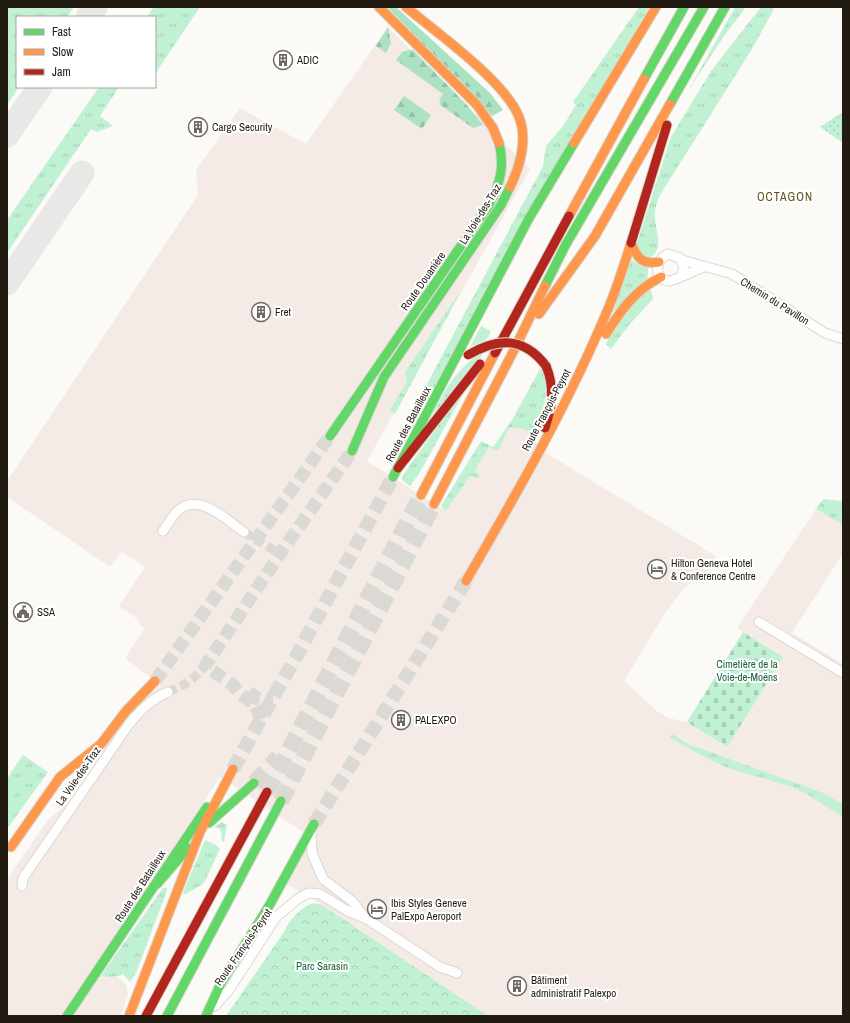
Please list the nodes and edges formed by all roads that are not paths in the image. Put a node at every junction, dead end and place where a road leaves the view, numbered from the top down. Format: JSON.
{"nodes":[{"id":1,"x":379,"y":7,"type":"edge"},
{"id":2,"x":406,"y":7,"type":"edge"},
{"id":3,"x":656,"y":7,"type":"edge"},
{"id":4,"x":683,"y":7,"type":"edge"},
{"id":5,"x":704,"y":7,"type":"edge"},
{"id":6,"x":725,"y":7,"type":"edge"},
{"id":7,"x":678,"y":93,"type":"junction"},
{"id":8,"x":631,"y":243,"type":"junction"},
{"id":9,"x":682,"y":260,"type":"junction"},
{"id":10,"x":658,"y":262,"type":"junction"},
{"id":11,"x":705,"y":267,"type":"junction"},
{"id":12,"x":682,"y":276,"type":"junction"},
{"id":13,"x":661,"y":277,"type":"junction"},
{"id":14,"x":516,"y":312,"type":"junction"},
{"id":15,"x":843,"y":339,"type":"edge"},
{"id":16,"x":519,"y":341,"type":"junction"},
{"id":17,"x":444,"y":382,"type":"junction"},
{"id":18,"x":575,"y":383,"type":"junction"},
{"id":19,"x":330,"y":436,"type":"tunnel mouth"},
{"id":20,"x":352,"y":451,"type":"tunnel mouth"},
{"id":21,"x":537,"y":453,"type":"junction"},
{"id":22,"x":398,"y":468,"type":"junction"},
{"id":23,"x":393,"y":477,"type":"tunnel mouth"},
{"id":24,"x":421,"y":495,"type":"tunnel mouth"},
{"id":25,"x":434,"y":504,"type":"tunnel mouth"},
{"id":26,"x":163,"y":531,"type":"dead end"},
{"id":27,"x":244,"y":532,"type":"tunnel mouth"},
{"id":28,"x":466,"y":581,"type":"tunnel mouth"},
{"id":29,"x":759,"y":622,"type":"dead end"},
{"id":30,"x":843,"y":673,"type":"edge"},
{"id":31,"x":155,"y":681,"type":"tunnel mouth"},
{"id":32,"x":168,"y":692,"type":"tunnel mouth"},
{"id":33,"x":254,"y":783,"type":"tunnel mouth"},
{"id":34,"x":267,"y":792,"type":"tunnel mouth"},
{"id":35,"x":281,"y":801,"type":"tunnel mouth"},
{"id":36,"x":313,"y":826,"type":"joint"},
{"id":37,"x":200,"y":832,"type":"junction"},
{"id":38,"x":11,"y":847,"type":"dead end"},
{"id":39,"x":157,"y":884,"type":"junction"},
{"id":40,"x":22,"y":886,"type":"dead end"},
{"id":41,"x":367,"y":919,"type":"junction"},
{"id":42,"x":457,"y":973,"type":"dead end"},
{"id":43,"x":207,"y":1015,"type":"edge"},
{"id":44,"x":67,"y":1016,"type":"edge"},
{"id":45,"x":129,"y":1016,"type":"edge"},
{"id":46,"x":146,"y":1016,"type":"edge"},
{"id":47,"x":167,"y":1016,"type":"edge"}],
"edges":[{"from":1,"to":19,"type":"main road","name":"Route Douanière"},
{"from":2,"to":20,"type":"main road","name":"La Voie-des-Traz"},
{"from":3,"to":17,"type":"main road"},
{"from":4,"to":14,"type":"main road"},
{"from":5,"to":16,"type":"main road"},
{"from":6,"to":7,"type":"main road"},
{"from":7,"to":8,"type":"main road","name":"Route François-Peyrot"},
{"from":7,"to":16,"type":"main road"},
{"from":8,"to":10,"type":"main road"},
{"from":8,"to":18,"type":"main road","name":"Route François-Peyrot"},
{"from":9,"to":10,"type":"street"},
{"from":9,"to":11,"type":"street","name":"Chemin du Pavillon"},
{"from":9,"to":12,"type":"street"},
{"from":10,"to":13,"type":"street"},
{"from":11,"to":12,"type":"street"},
{"from":11,"to":15,"type":"street","name":"Chemin du Pavillon"},
{"from":12,"to":13,"type":"street"},
{"from":13,"to":18,"type":"main road"},
{"from":14,"to":22,"type":"main road"},
{"from":14,"to":24,"type":"main road"},
{"from":16,"to":25,"type":"main road"},
{"from":17,"to":21,"type":"main road","bridge":true},
{"from":17,"to":22,"type":"main road","name":"Route des Batailleux"},
{"from":18,"to":21,"type":"main road","name":"Route François-Peyrot"},
{"from":21,"to":28,"type":"main road","name":"Route François-Peyrot"},
{"from":22,"to":23,"type":"main road","name":"Route des Batailleux"},
{"from":26,"to":27,"type":"street"},
{"from":29,"to":30,"type":"street"},
{"from":31,"to":38,"type":"main road"},
{"from":32,"to":40,"type":"street","name":"La Voie-des-Traz"},
{"from":33,"to":37,"type":"main road"},
{"from":34,"to":46,"type":"main road"},
{"from":35,"to":47,"type":"main road"},
{"from":36,"to":41,"type":"street","name":"Route François-Peyrot"},
{"from":36,"to":43,"type":"main road","name":"Route François-Peyrot"},
{"from":37,"to":39,"type":"main road"},
{"from":37,"to":39,"type":"main road","name":"Route des Batailleux"},
{"from":37,"to":45,"type":"main road"},
{"from":39,"to":44,"type":"main road","name":"Route des Batailleux"},
{"from":41,"to":42,"type":"street","name":"Route François-Peyrot"},
{"from":41,"to":43,"type":"street","name":"Route François-Peyrot"}]}
